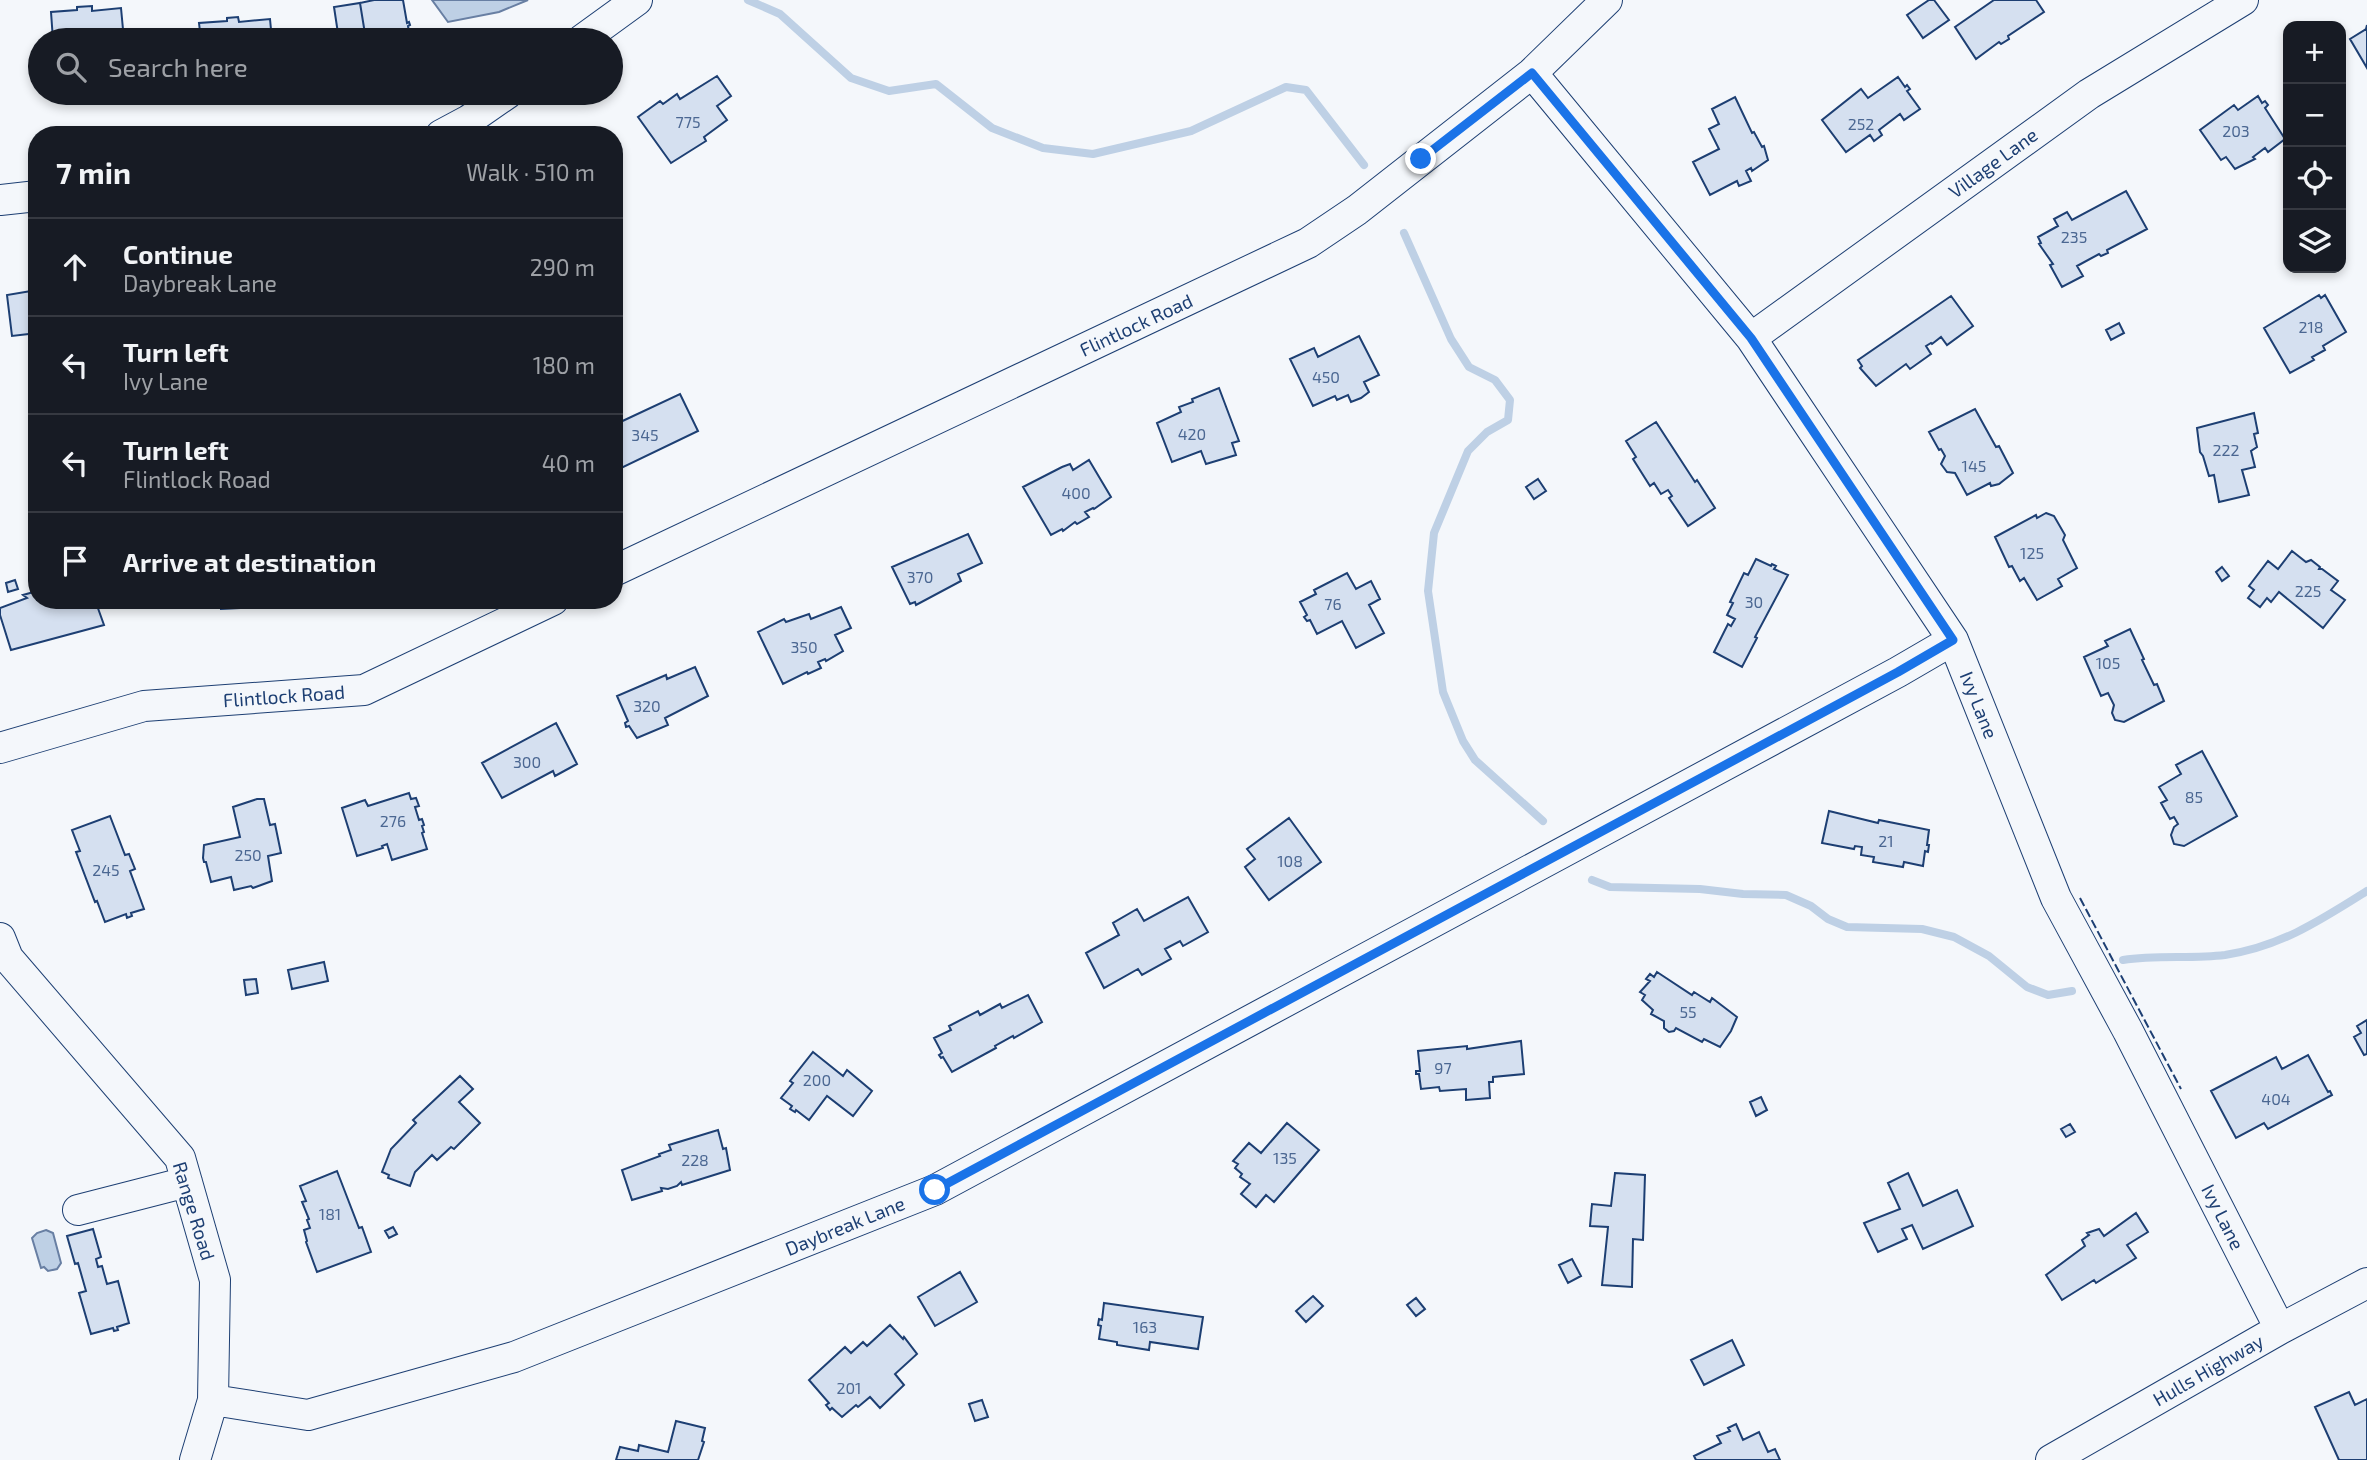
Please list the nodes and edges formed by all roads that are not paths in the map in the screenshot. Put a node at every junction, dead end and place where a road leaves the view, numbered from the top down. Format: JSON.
{"nodes":[{"id":1,"x":637,"y":0,"type":"edge"},
{"id":2,"x":1607,"y":0,"type":"edge"},
{"id":3,"x":2243,"y":0,"type":"edge"},
{"id":4,"x":598,"y":28,"type":"edge"},
{"id":5,"x":1532,"y":73,"type":"junction"},
{"id":6,"x":491,"y":105,"type":"edge"},
{"id":7,"x":458,"y":126,"type":"edge"},
{"id":8,"x":28,"y":197,"type":"edge"},
{"id":9,"x":0,"y":200,"type":"edge"},
{"id":10,"x":1751,"y":338,"type":"junction"},
{"id":11,"x":623,"y":567,"type":"edge"},
{"id":12,"x":534,"y":609,"type":"edge"},
{"id":13,"x":1953,"y":640,"type":"junction"},
{"id":14,"x":0,"y":748,"type":"edge"},
{"id":15,"x":0,"y":938,"type":"edge"},
{"id":16,"x":187,"y":1182,"type":"junction"},
{"id":17,"x":79,"y":1209,"type":"dead end"},
{"id":18,"x":2367,"y":1283,"type":"edge"},
{"id":19,"x":2280,"y":1329,"type":"junction"},
{"id":20,"x":213,"y":1400,"type":"junction"},
{"id":21,"x":195,"y":1460,"type":"edge"},
{"id":22,"x":2051,"y":1460,"type":"edge"}],
"edges":[{"from":1,"to":4,"type":"street"},
{"from":2,"to":5,"type":"street","name":"Flintlock Road"},
{"from":3,"to":10,"type":"street","name":"Village Lane"},
{"from":5,"to":10,"type":"street","name":"Ivy Lane"},
{"from":5,"to":11,"type":"street","name":"Flintlock Road"},
{"from":6,"to":7,"type":"street"},
{"from":8,"to":9,"type":"street"},
{"from":10,"to":13,"type":"street","name":"Ivy Lane"},
{"from":12,"to":14,"type":"street","name":"Flintlock Road"},
{"from":13,"to":19,"type":"street","name":"Ivy Lane"},
{"from":13,"to":20,"type":"street","name":"Daybreak Lane"},
{"from":15,"to":16,"type":"street","name":"Range Road"},
{"from":16,"to":17,"type":"street"},
{"from":16,"to":20,"type":"street","name":"Range Road"},
{"from":18,"to":19,"type":"street","name":"Hulls Highway"},
{"from":19,"to":22,"type":"street","name":"Hulls Highway"},
{"from":20,"to":21,"type":"street","name":"Range Road"}]}
